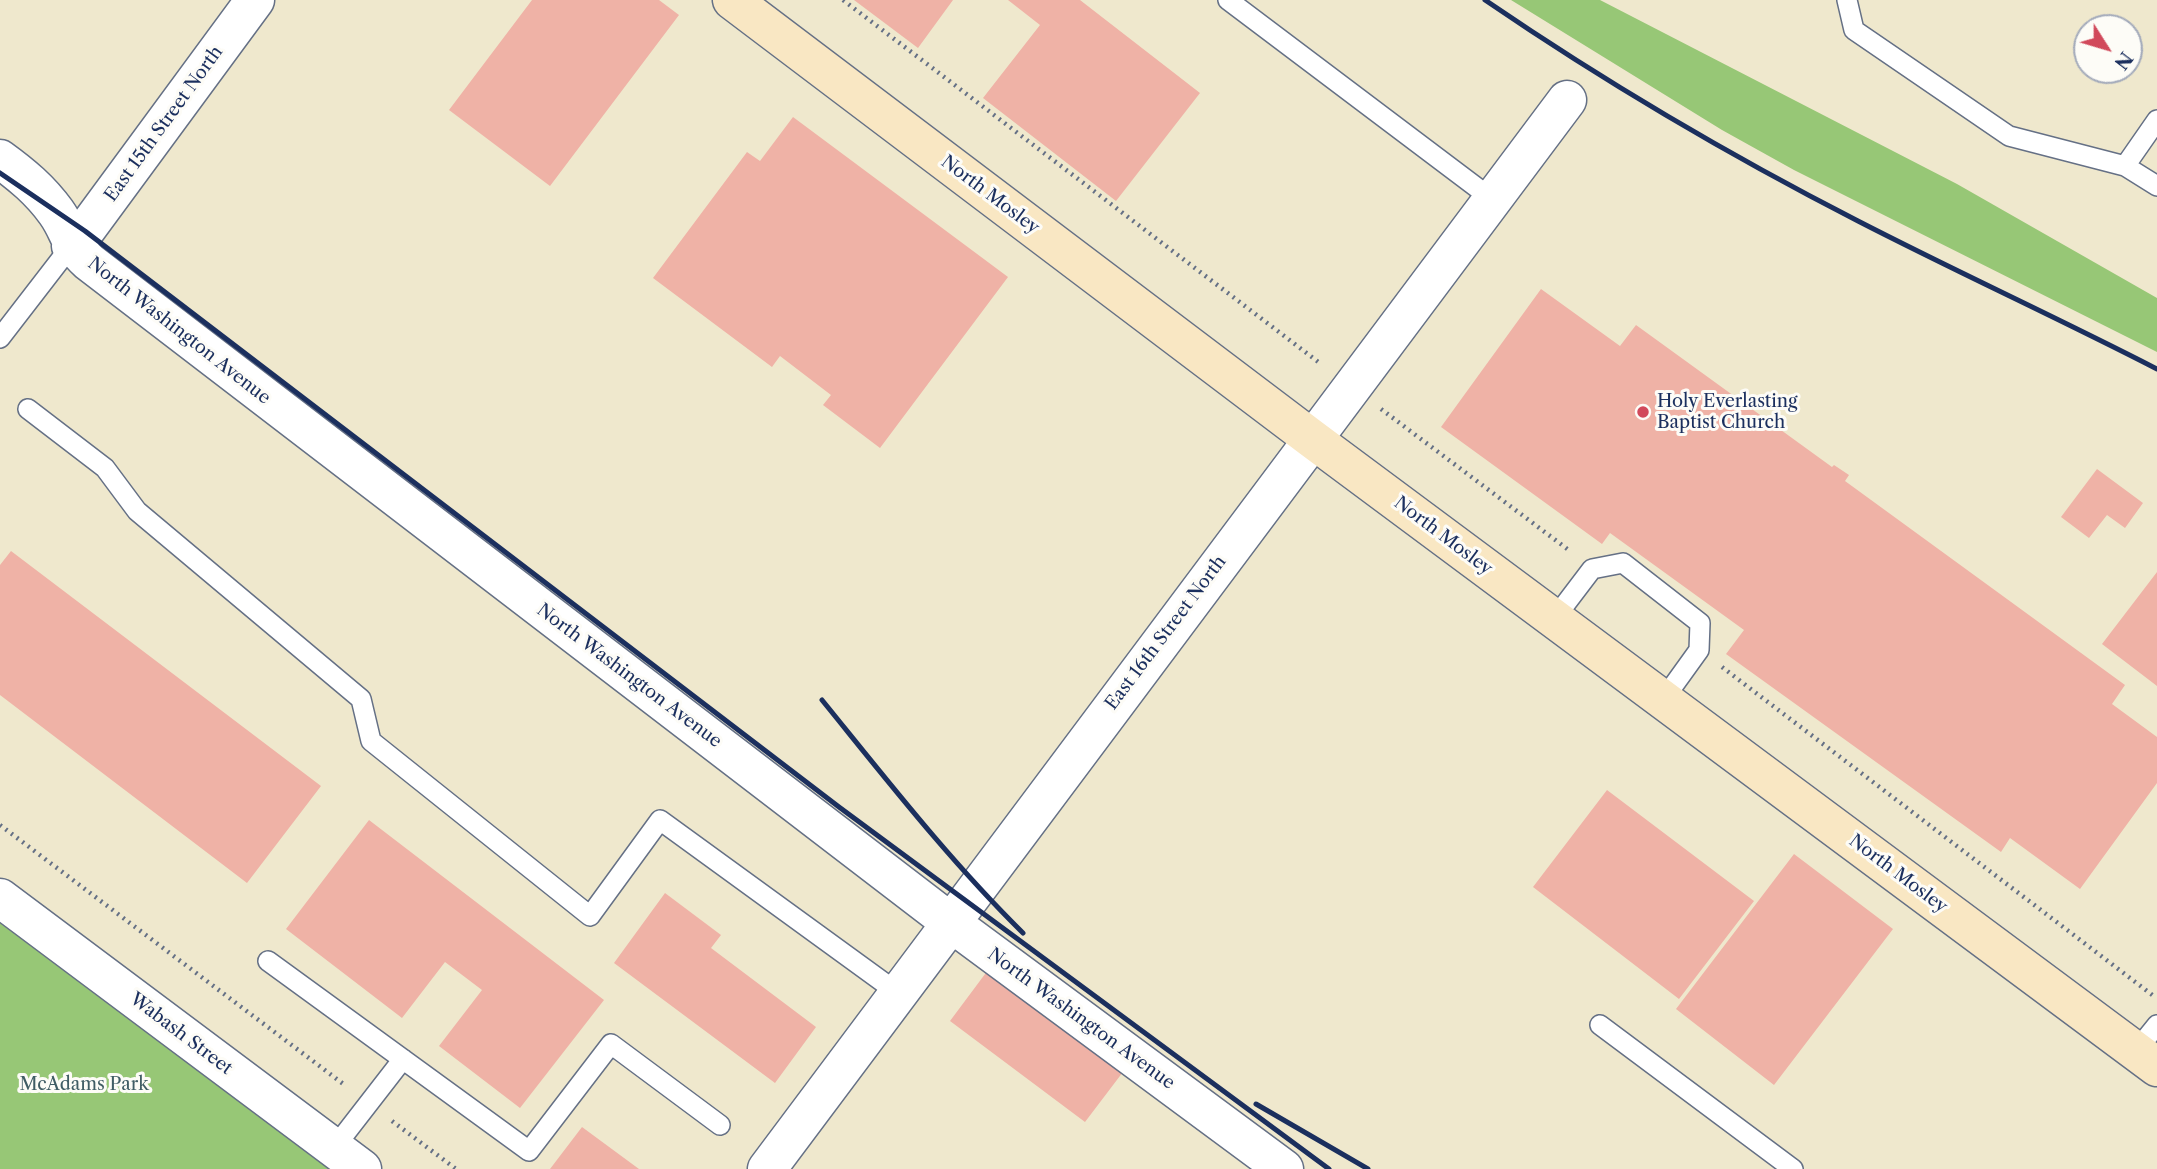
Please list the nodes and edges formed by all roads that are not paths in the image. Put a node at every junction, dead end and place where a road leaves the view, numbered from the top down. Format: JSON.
{"nodes":[{"id":1,"x":255,"y":0,"type":"edge"},
{"id":2,"x":732,"y":0,"type":"edge"},
{"id":3,"x":1228,"y":0,"type":"edge"},
{"id":4,"x":1847,"y":0,"type":"edge"},
{"id":5,"x":1567,"y":100,"type":"dead end"},
{"id":6,"x":2157,"y":120,"type":"edge"},
{"id":7,"x":0,"y":159,"type":"edge"},
{"id":8,"x":2125,"y":166,"type":"junction"},
{"id":9,"x":2157,"y":186,"type":"edge"},
{"id":10,"x":1492,"y":199,"type":"junction"},
{"id":11,"x":71,"y":246,"type":"junction"},
{"id":12,"x":0,"y":338,"type":"edge"},
{"id":13,"x":28,"y":409,"type":"dead end"},
{"id":14,"x":1311,"y":438,"type":"junction"},
{"id":15,"x":1554,"y":619,"type":"junction"},
{"id":16,"x":1663,"y":700,"type":"junction"},
{"id":17,"x":0,"y":898,"type":"edge"},
{"id":18,"x":950,"y":922,"type":"junction"},
{"id":19,"x":268,"y":961,"type":"dead end"},
{"id":20,"x":898,"y":993,"type":"junction"},
{"id":21,"x":1600,"y":1025,"type":"dead end"},
{"id":22,"x":2150,"y":1048,"type":"edge"},
{"id":23,"x":402,"y":1059,"type":"junction"},
{"id":24,"x":720,"y":1125,"type":"dead end"},
{"id":25,"x":348,"y":1158,"type":"edge"},
{"id":26,"x":774,"y":1167,"type":"edge"},
{"id":27,"x":1284,"y":1169,"type":"edge"},
{"id":28,"x":1793,"y":1169,"type":"edge"}],
"edges":[{"from":1,"to":11,"type":"street","name":"East 15th Street North"},
{"from":2,"to":14,"type":"street","name":"North Mosley"},
{"from":3,"to":10,"type":"lane"},
{"from":4,"to":8,"type":"lane"},
{"from":5,"to":10,"type":"street","name":"East 16th Street North"},
{"from":6,"to":8,"type":"lane"},
{"from":7,"to":11,"type":"street","name":"North Washington Avenue"},
{"from":8,"to":9,"type":"lane"},
{"from":10,"to":14,"type":"street","name":"East 16th Street North"},
{"from":11,"to":12,"type":"lane"},
{"from":11,"to":18,"type":"street","name":"North Washington Avenue"},
{"from":13,"to":20,"type":"lane"},
{"from":14,"to":15,"type":"street","name":"North Mosley"},
{"from":14,"to":18,"type":"street","name":"East 16th Street North"},
{"from":15,"to":16,"type":"street","name":"North Mosley"},
{"from":15,"to":16,"type":"lane"},
{"from":16,"to":22,"type":"street","name":"North Mosley"},
{"from":17,"to":25,"type":"street","name":"Wabash Street"},
{"from":18,"to":20,"type":"street","name":"East 16th Street North"},
{"from":18,"to":27,"type":"street","name":"North Washington Avenue"},
{"from":19,"to":23,"type":"lane"},
{"from":20,"to":26,"type":"street","name":"East 16th Street North"},
{"from":21,"to":28,"type":"lane"},
{"from":23,"to":24,"type":"lane"},
{"from":23,"to":25,"type":"lane"}]}
